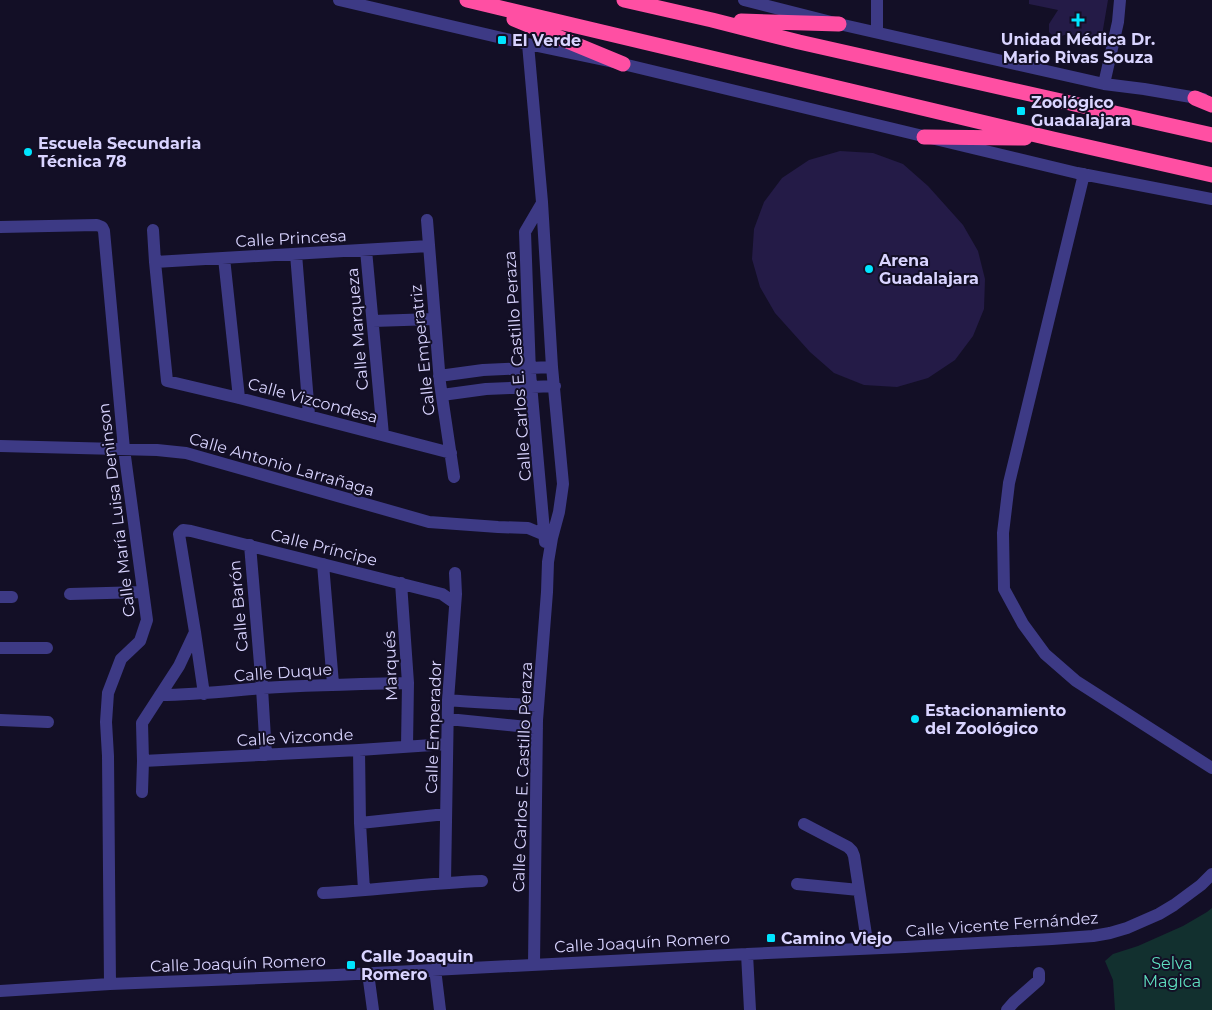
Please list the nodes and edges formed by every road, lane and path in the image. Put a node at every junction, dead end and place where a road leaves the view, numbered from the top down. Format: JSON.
{"nodes":[{"id":1,"x":339,"y":0,"type":"edge"},
{"id":2,"x":624,"y":0,"type":"edge"},
{"id":3,"x":745,"y":0,"type":"edge"},
{"id":4,"x":876,"y":0,"type":"edge"},
{"id":5,"x":1120,"y":0,"type":"edge"},
{"id":6,"x":471,"y":1,"type":"edge"},
{"id":7,"x":712,"y":20,"type":"junction"},
{"id":8,"x":839,"y":24,"type":"junction"},
{"id":9,"x":877,"y":32,"type":"junction"},
{"id":10,"x":528,"y":44,"type":"junction"},
{"id":11,"x":622,"y":64,"type":"junction"},
{"id":12,"x":1104,"y":84,"type":"junction"},
{"id":13,"x":1195,"y":98,"type":"joint"},
{"id":14,"x":1212,"y":103,"type":"edge"},
{"id":15,"x":1212,"y":135,"type":"edge"},
{"id":16,"x":924,"y":137,"type":"junction"},
{"id":17,"x":1053,"y":138,"type":"junction"},
{"id":18,"x":1084,"y":174,"type":"junction"},
{"id":19,"x":1212,"y":175,"type":"edge"},
{"id":20,"x":1212,"y":199,"type":"edge"},
{"id":21,"x":542,"y":202,"type":"junction"},
{"id":22,"x":427,"y":220,"type":"dead end"},
{"id":23,"x":0,"y":227,"type":"edge"},
{"id":24,"x":153,"y":230,"type":"dead end"},
{"id":25,"x":429,"y":246,"type":"junction"},
{"id":26,"x":366,"y":250,"type":"junction"},
{"id":27,"x":296,"y":254,"type":"junction"},
{"id":28,"x":224,"y":258,"type":"junction"},
{"id":29,"x":155,"y":262,"type":"junction"},
{"id":30,"x":434,"y":319,"type":"junction"},
{"id":31,"x":373,"y":321,"type":"junction"},
{"id":32,"x":552,"y":367,"type":"junction"},
{"id":33,"x":530,"y":368,"type":"junction"},
{"id":34,"x":483,"y":370,"type":"junction"},
{"id":35,"x":439,"y":376,"type":"junction"},
{"id":36,"x":555,"y":386,"type":"junction"},
{"id":37,"x":532,"y":387,"type":"junction"},
{"id":38,"x":486,"y":389,"type":"junction"},
{"id":39,"x":442,"y":395,"type":"junction"},
{"id":40,"x":239,"y":398,"type":"junction"},
{"id":41,"x":309,"y":415,"type":"junction"},
{"id":42,"x":383,"y":435,"type":"junction"},
{"id":43,"x":0,"y":446,"type":"edge"},
{"id":44,"x":124,"y":449,"type":"junction"},
{"id":45,"x":450,"y":453,"type":"junction"},
{"id":46,"x":454,"y":477,"type":"dead end"},
{"id":47,"x":548,"y":536,"type":"junction"},
{"id":48,"x":250,"y":545,"type":"junction"},
{"id":49,"x":323,"y":564,"type":"junction"},
{"id":50,"x":455,"y":573,"type":"dead end"},
{"id":51,"x":401,"y":583,"type":"junction"},
{"id":52,"x":143,"y":592,"type":"junction"},
{"id":53,"x":70,"y":594,"type":"dead end"},
{"id":54,"x":455,"y":603,"type":"junction"},
{"id":55,"x":195,"y":632,"type":"junction"},
{"id":56,"x":0,"y":648,"type":"edge"},
{"id":57,"x":46,"y":648,"type":"dead end"},
{"id":58,"x":408,"y":683,"type":"junction"},
{"id":59,"x":333,"y":684,"type":"junction"},
{"id":60,"x":262,"y":688,"type":"junction"},
{"id":61,"x":204,"y":694,"type":"junction"},
{"id":62,"x":160,"y":695,"type":"junction"},
{"id":63,"x":448,"y":700,"type":"junction"},
{"id":64,"x":506,"y":703,"type":"junction"},
{"id":65,"x":538,"y":706,"type":"junction"},
{"id":66,"x":448,"y":719,"type":"junction"},
{"id":67,"x":0,"y":720,"type":"edge"},
{"id":68,"x":48,"y":722,"type":"dead end"},
{"id":69,"x":504,"y":724,"type":"junction"},
{"id":70,"x":537,"y":728,"type":"junction"},
{"id":71,"x":447,"y":744,"type":"junction"},
{"id":72,"x":407,"y":746,"type":"junction"},
{"id":73,"x":359,"y":750,"type":"junction"},
{"id":74,"x":266,"y":754,"type":"junction"},
{"id":75,"x":144,"y":761,"type":"junction"},
{"id":76,"x":1212,"y":768,"type":"edge"},
{"id":77,"x":142,"y":792,"type":"dead end"},
{"id":78,"x":446,"y":814,"type":"junction"},
{"id":79,"x":360,"y":823,"type":"junction"},
{"id":80,"x":804,"y":824,"type":"dead end"},
{"id":81,"x":1212,"y":874,"type":"edge"},
{"id":82,"x":482,"y":882,"type":"dead end"},
{"id":83,"x":445,"y":883,"type":"junction"},
{"id":84,"x":798,"y":884,"type":"dead end"},
{"id":85,"x":364,"y":890,"type":"junction"},
{"id":86,"x":859,"y":890,"type":"junction"},
{"id":87,"x":324,"y":892,"type":"dead end"},
{"id":88,"x":868,"y":948,"type":"junction"},
{"id":89,"x":747,"y":954,"type":"junction"},
{"id":90,"x":534,"y":964,"type":"junction"},
{"id":91,"x":434,"y":969,"type":"junction"},
{"id":92,"x":1039,"y":972,"type":"dead end"},
{"id":93,"x":368,"y":973,"type":"junction"},
{"id":94,"x":110,"y":984,"type":"junction"},
{"id":95,"x":0,"y":991,"type":"edge"},
{"id":96,"x":373,"y":1010,"type":"edge"},
{"id":97,"x":440,"y":1010,"type":"edge"},
{"id":98,"x":750,"y":1010,"type":"edge"},
{"id":99,"x":1007,"y":1010,"type":"edge"}],
"edges":[{"from":1,"to":10,"type":"street"},
{"from":2,"to":7,"type":"highway"},
{"from":3,"to":8,"type":"street"},
{"from":4,"to":9,"type":"street"},
{"from":5,"to":12,"type":"street"},
{"from":6,"to":11,"type":"highway"},
{"from":6,"to":17,"type":"highway"},
{"from":7,"to":8,"type":"highway"},
{"from":7,"to":15,"type":"highway"},
{"from":8,"to":9,"type":"street"},
{"from":9,"to":12,"type":"street"},
{"from":10,"to":11,"type":"street"},
{"from":10,"to":21,"type":"street","name":"Calle Carlos E. Castillo Peraza"},
{"from":11,"to":16,"type":"street"},
{"from":12,"to":13,"type":"street"},
{"from":13,"to":14,"type":"highway"},
{"from":16,"to":17,"type":"highway"},
{"from":16,"to":18,"type":"street"},
{"from":17,"to":19,"type":"highway"},
{"from":18,"to":20,"type":"street"},
{"from":18,"to":76,"type":"street"},
{"from":21,"to":32,"type":"street","name":"Calle Carlos E. Castillo Peraza"},
{"from":21,"to":33,"type":"street","name":"Calle Carlos E. Castillo Peraza"},
{"from":22,"to":25,"type":"street","name":"Calle Emperatriz"},
{"from":23,"to":44,"type":"street","name":"Calle María Luisa Deninson"},
{"from":24,"to":29,"type":"street"},
{"from":25,"to":26,"type":"street","name":"Calle Princesa"},
{"from":25,"to":30,"type":"street","name":"Calle Emperatriz"},
{"from":26,"to":27,"type":"street","name":"Calle Princesa"},
{"from":26,"to":31,"type":"street","name":"Calle Marqueza"},
{"from":27,"to":28,"type":"street","name":"Calle Princesa"},
{"from":27,"to":41,"type":"street"},
{"from":28,"to":29,"type":"street","name":"Calle Princesa"},
{"from":28,"to":40,"type":"street"},
{"from":29,"to":40,"type":"street","name":"Calle Vizcondesa"},
{"from":30,"to":31,"type":"street"},
{"from":30,"to":35,"type":"street","name":"Calle Emperatriz"},
{"from":31,"to":42,"type":"street","name":"Calle Marqueza"},
{"from":32,"to":33,"type":"street"},
{"from":32,"to":36,"type":"street","name":"Calle Carlos E. Castillo Peraza"},
{"from":33,"to":34,"type":"street"},
{"from":33,"to":37,"type":"street","name":"Calle Carlos E. Castillo Peraza"},
{"from":34,"to":35,"type":"street"},
{"from":34,"to":38,"type":"street"},
{"from":35,"to":39,"type":"street","name":"Calle Emperatriz"},
{"from":36,"to":37,"type":"street"},
{"from":36,"to":47,"type":"street","name":"Calle Carlos E. Castillo Peraza"},
{"from":37,"to":38,"type":"street"},
{"from":37,"to":47,"type":"street","name":"Calle Carlos E. Castillo Peraza"},
{"from":38,"to":39,"type":"street"},
{"from":39,"to":45,"type":"street","name":"Calle Emperatriz"},
{"from":40,"to":41,"type":"street","name":"Calle Vizcondesa"},
{"from":41,"to":42,"type":"street","name":"Calle Vizcondesa"},
{"from":42,"to":45,"type":"street","name":"Calle Vizcondesa"},
{"from":43,"to":44,"type":"street","name":"Calle Antonio Larrañaga"},
{"from":44,"to":47,"type":"street","name":"Calle Antonio Larrañaga"},
{"from":44,"to":52,"type":"street","name":"Calle María Luisa Deninson"},
{"from":45,"to":46,"type":"street","name":"Calle Emperatriz"},
{"from":47,"to":65,"type":"street","name":"Calle Carlos E. Castillo Peraza"},
{"from":48,"to":49,"type":"street","name":"Calle Príncipe"},
{"from":48,"to":55,"type":"street","name":"Calle Príncipe"},
{"from":48,"to":60,"type":"street","name":"Calle Barón"},
{"from":49,"to":51,"type":"street","name":"Calle Príncipe"},
{"from":49,"to":59,"type":"street"},
{"from":50,"to":54,"type":"street","name":"Calle Emperador"},
{"from":51,"to":54,"type":"street","name":"Calle Príncipe"},
{"from":51,"to":58,"type":"street","name":"Marqués"},
{"from":52,"to":53,"type":"street"},
{"from":52,"to":94,"type":"street","name":"Calle María Luisa Deninson"},
{"from":54,"to":63,"type":"street","name":"Calle Emperador"},
{"from":55,"to":61,"type":"street"},
{"from":55,"to":62,"type":"street"},
{"from":56,"to":57,"type":"street"},
{"from":58,"to":59,"type":"street","name":"Calle Duque"},
{"from":58,"to":72,"type":"street","name":"Marqués"},
{"from":59,"to":60,"type":"street","name":"Calle Duque"},
{"from":60,"to":61,"type":"street","name":"Calle Duque"},
{"from":60,"to":74,"type":"street","name":"Calle Barón"},
{"from":61,"to":62,"type":"street","name":"Calle Duque"},
{"from":62,"to":75,"type":"street"},
{"from":63,"to":64,"type":"street"},
{"from":63,"to":66,"type":"street","name":"Calle Emperador"},
{"from":64,"to":65,"type":"street"},
{"from":64,"to":69,"type":"street"},
{"from":65,"to":70,"type":"street","name":"Calle Carlos E. Castillo Peraza"},
{"from":66,"to":69,"type":"street"},
{"from":66,"to":71,"type":"street","name":"Calle Emperador"},
{"from":67,"to":68,"type":"street"},
{"from":69,"to":70,"type":"street"},
{"from":70,"to":90,"type":"street","name":"Calle Carlos E. Castillo Peraza"},
{"from":71,"to":72,"type":"street","name":"Calle Vizconde"},
{"from":71,"to":78,"type":"street","name":"Calle Emperador"},
{"from":72,"to":73,"type":"street","name":"Calle Vizconde"},
{"from":73,"to":74,"type":"street","name":"Calle Vizconde"},
{"from":73,"to":79,"type":"street"},
{"from":74,"to":75,"type":"street","name":"Calle Vizconde"},
{"from":75,"to":77,"type":"street"},
{"from":78,"to":79,"type":"street"},
{"from":78,"to":83,"type":"street","name":"Calle Emperador"},
{"from":79,"to":85,"type":"street"},
{"from":80,"to":86,"type":"street"},
{"from":81,"to":88,"type":"street","name":"Calle Vicente Fernández"},
{"from":82,"to":83,"type":"street"},
{"from":83,"to":85,"type":"street"},
{"from":84,"to":86,"type":"street"},
{"from":85,"to":87,"type":"street"},
{"from":86,"to":88,"type":"street"},
{"from":88,"to":89,"type":"street","name":"Calle Vicente Fernández"},
{"from":89,"to":90,"type":"street","name":"Calle Joaquín Romero"},
{"from":89,"to":98,"type":"street"},
{"from":90,"to":91,"type":"street","name":"Calle Joaquín Romero"},
{"from":91,"to":93,"type":"street","name":"Calle Joaquín Romero"},
{"from":91,"to":97,"type":"street"},
{"from":92,"to":99,"type":"street"},
{"from":93,"to":94,"type":"street","name":"Calle Joaquín Romero"},
{"from":93,"to":96,"type":"street"},
{"from":94,"to":95,"type":"street","name":"Calle Joaquín Romero"}]}
